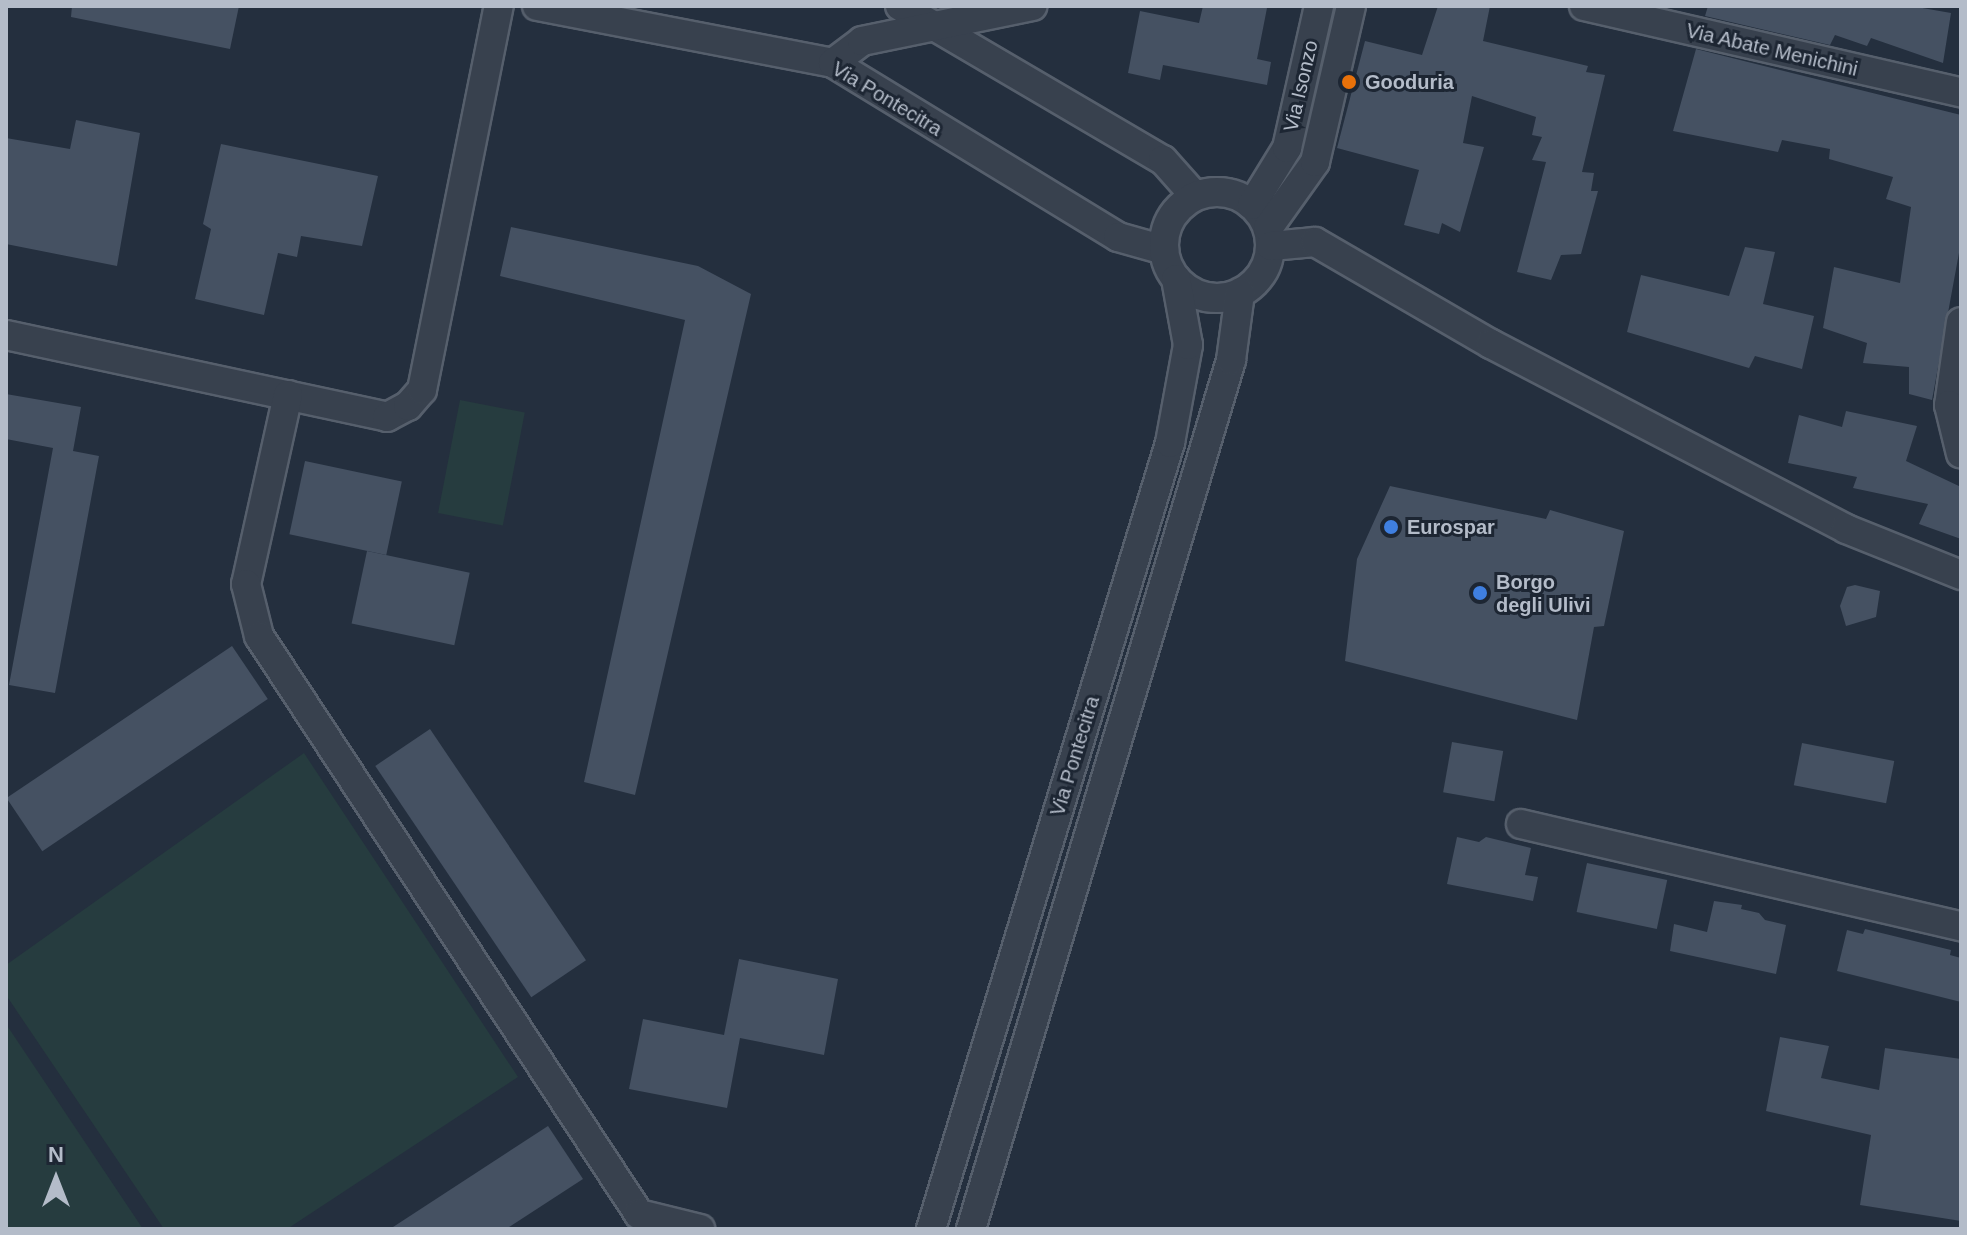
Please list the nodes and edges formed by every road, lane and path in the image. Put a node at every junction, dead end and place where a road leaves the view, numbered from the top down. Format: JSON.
{"nodes":[{"id":1,"x":499,"y":6,"type":"edge"},
{"id":2,"x":537,"y":6,"type":"edge"},
{"id":3,"x":900,"y":6,"type":"edge"},
{"id":4,"x":1032,"y":6,"type":"edge"},
{"id":5,"x":1319,"y":6,"type":"edge"},
{"id":6,"x":1351,"y":6,"type":"edge"},
{"id":7,"x":1584,"y":6,"type":"edge"},
{"id":8,"x":970,"y":12,"type":"edge"},
{"id":9,"x":933,"y":25,"type":"junction"},
{"id":10,"x":833,"y":63,"type":"junction"},
{"id":11,"x":1961,"y":92,"type":"edge"},
{"id":12,"x":1195,"y":196,"type":"junction"},
{"id":13,"x":1264,"y":226,"type":"junction"},
{"id":14,"x":1164,"y":250,"type":"junction"},
{"id":15,"x":1176,"y":279,"type":"junction"},
{"id":16,"x":1240,"y":293,"type":"junction"},
{"id":17,"x":1961,"y":322,"type":"edge"},
{"id":18,"x":6,"y":335,"type":"edge"},
{"id":19,"x":288,"y":395,"type":"junction"},
{"id":20,"x":1961,"y":454,"type":"edge"},
{"id":21,"x":1961,"y":575,"type":"edge"},
{"id":22,"x":1521,"y":824,"type":"dead end"},
{"id":23,"x":1961,"y":926,"type":"edge"},
{"id":24,"x":700,"y":1229,"type":"edge"},
{"id":25,"x":931,"y":1229,"type":"edge"},
{"id":26,"x":971,"y":1229,"type":"edge"}],
"edges":[{"from":1,"to":19,"type":"street"},
{"from":2,"to":10,"type":"street","name":"Via Pontecitra"},
{"from":3,"to":9,"type":"street"},
{"from":4,"to":8,"type":"street"},
{"from":5,"to":13,"type":"street","name":"Via Isonzo"},
{"from":6,"to":13,"type":"street","name":"Via Isonzo"},
{"from":7,"to":11,"type":"street","name":"Via Abate Menichini"},
{"from":8,"to":9,"type":"street"},
{"from":9,"to":10,"type":"street"},
{"from":9,"to":12,"type":"street"},
{"from":10,"to":14,"type":"street","name":"Via Pontecitra"},
{"from":12,"to":13,"type":"street"},
{"from":12,"to":14,"type":"street"},
{"from":13,"to":16,"type":"street"},
{"from":13,"to":21,"type":"street"},
{"from":14,"to":15,"type":"street"},
{"from":15,"to":16,"type":"street"},
{"from":15,"to":25,"type":"street","name":"Via Pontecitra"},
{"from":16,"to":26,"type":"street","name":"Via Pontecitra"},
{"from":17,"to":20,"type":"street"},
{"from":18,"to":19,"type":"street"},
{"from":19,"to":24,"type":"street"},
{"from":22,"to":23,"type":"street"}]}
